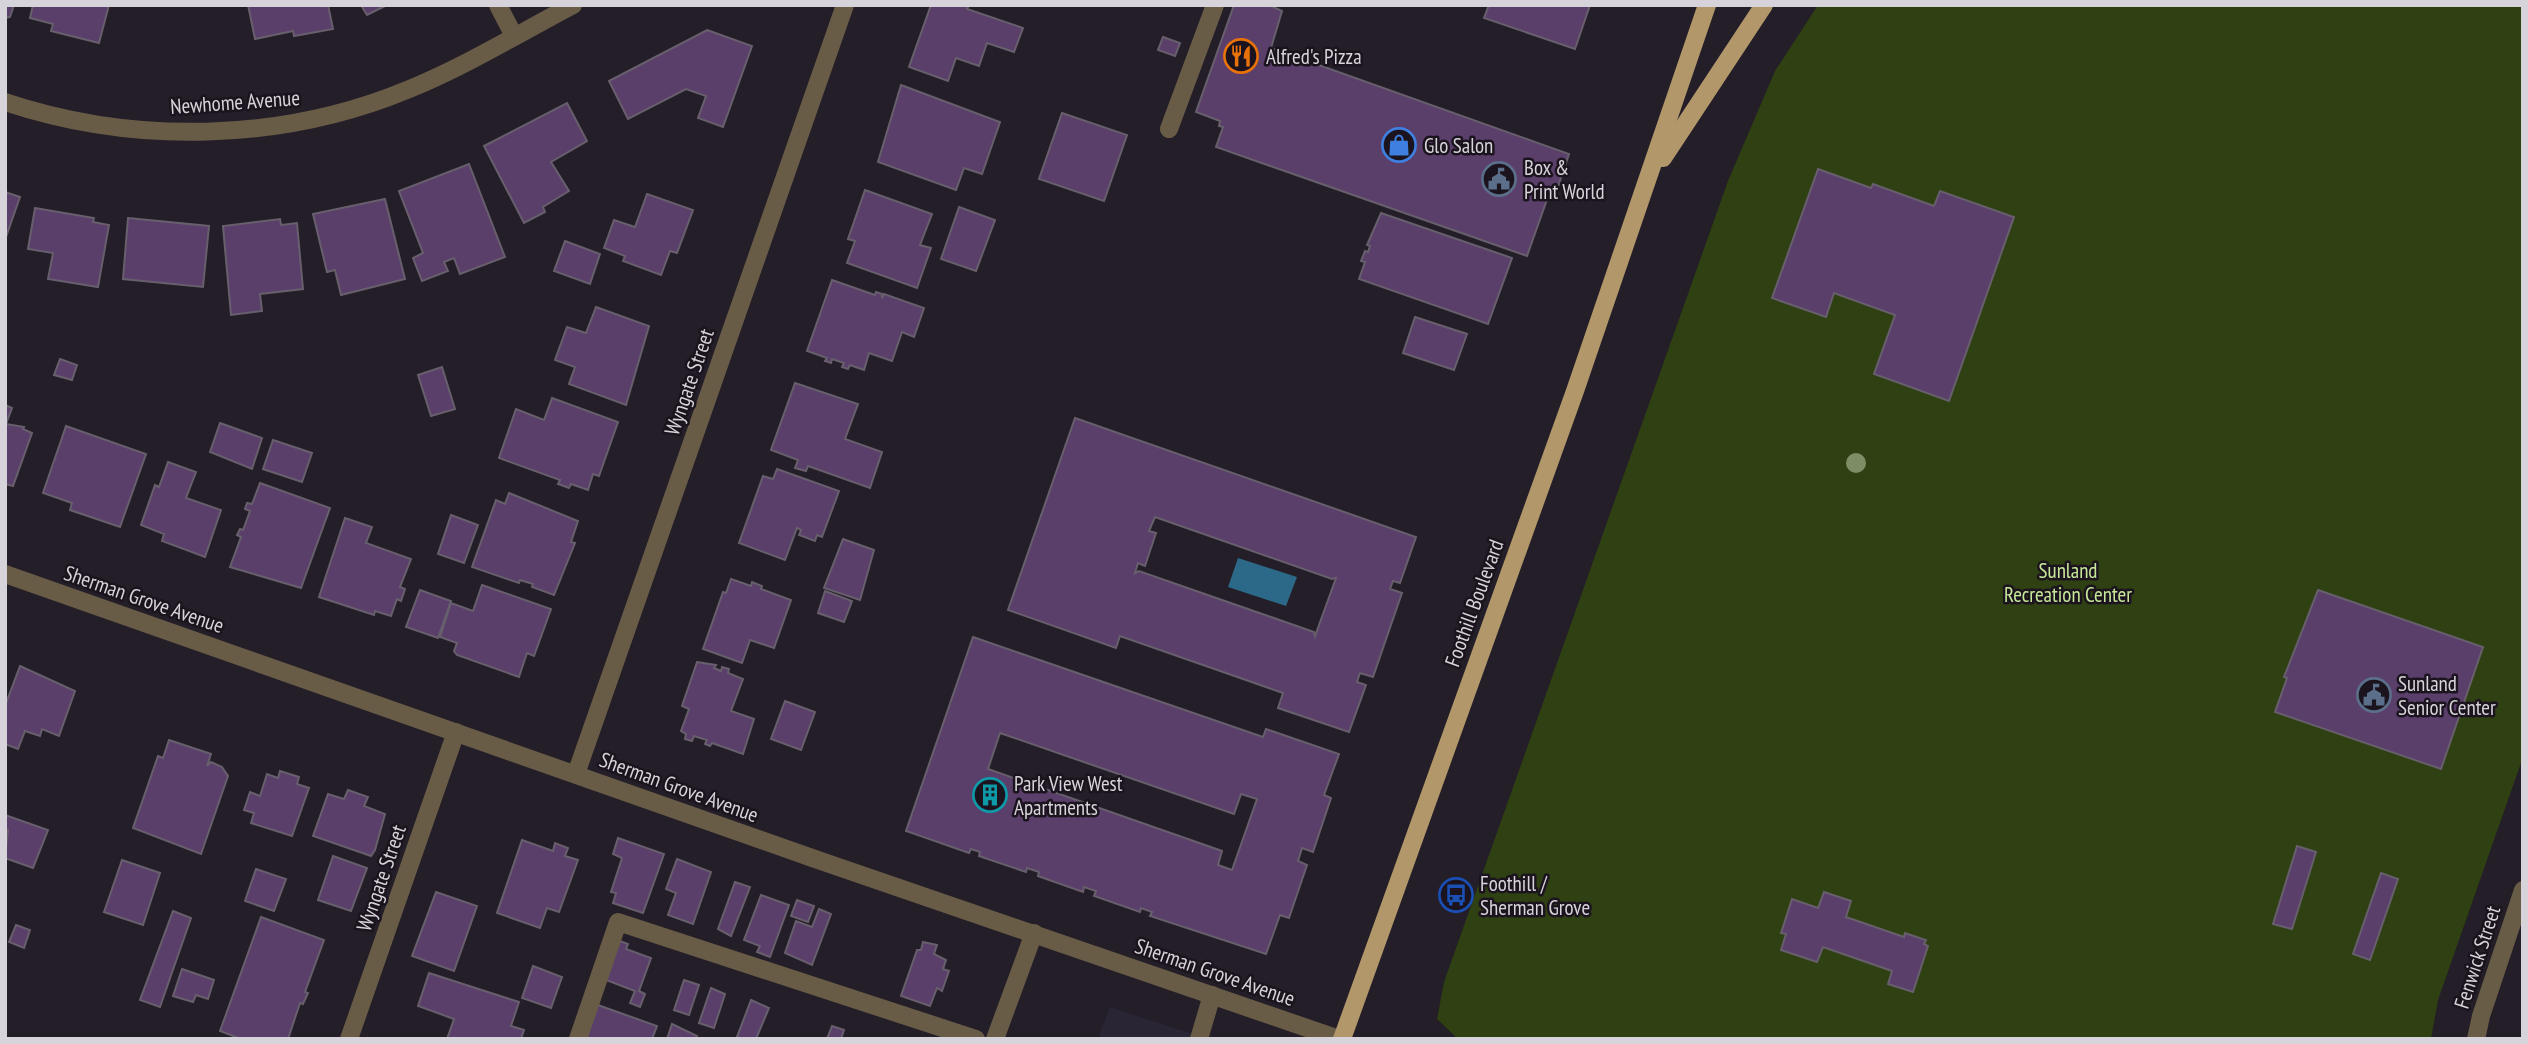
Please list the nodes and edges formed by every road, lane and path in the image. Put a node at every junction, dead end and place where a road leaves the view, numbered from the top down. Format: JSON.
{"nodes":[{"id":1,"x":498,"y":5,"type":"edge"},
{"id":2,"x":573,"y":5,"type":"edge"},
{"id":3,"x":845,"y":5,"type":"edge"},
{"id":4,"x":1215,"y":5,"type":"edge"},
{"id":5,"x":1707,"y":5,"type":"edge"},
{"id":6,"x":1764,"y":5,"type":"edge"},
{"id":7,"x":514,"y":36,"type":"junction"},
{"id":8,"x":5,"y":102,"type":"edge"},
{"id":9,"x":1169,"y":129,"type":"dead end"},
{"id":10,"x":1647,"y":181,"type":"junction"},
{"id":11,"x":5,"y":574,"type":"edge"},
{"id":12,"x":456,"y":732,"type":"junction"},
{"id":13,"x":576,"y":774,"type":"junction"},
{"id":14,"x":2523,"y":890,"type":"edge"},
{"id":15,"x":1034,"y":933,"type":"junction"},
{"id":16,"x":1212,"y":995,"type":"junction"},
{"id":17,"x":952,"y":1035,"type":"edge"},
{"id":18,"x":349,"y":1039,"type":"edge"},
{"id":19,"x":578,"y":1039,"type":"edge"},
{"id":20,"x":976,"y":1039,"type":"edge"},
{"id":21,"x":995,"y":1039,"type":"edge"},
{"id":22,"x":1199,"y":1039,"type":"edge"},
{"id":23,"x":1341,"y":1039,"type":"edge"},
{"id":24,"x":2476,"y":1039,"type":"edge"}],
"edges":[{"from":1,"to":7,"type":"street"},
{"from":2,"to":7,"type":"street","name":"Newhome Avenue"},
{"from":3,"to":13,"type":"street","name":"Wyngate Street"},
{"from":4,"to":9,"type":"street"},
{"from":5,"to":10,"type":"main road","name":"Foothill Boulevard"},
{"from":6,"to":10,"type":"main road","name":"Foothill Boulevard"},
{"from":7,"to":8,"type":"street","name":"Newhome Avenue"},
{"from":10,"to":23,"type":"main road","name":"Foothill Boulevard"},
{"from":11,"to":12,"type":"street","name":"Sherman Grove Avenue"},
{"from":12,"to":13,"type":"street","name":"Sherman Grove Avenue"},
{"from":12,"to":18,"type":"street","name":"Wyngate Street"},
{"from":13,"to":15,"type":"street","name":"Sherman Grove Avenue"},
{"from":14,"to":24,"type":"street","name":"Fenwick Street"},
{"from":15,"to":16,"type":"street","name":"Sherman Grove Avenue"},
{"from":15,"to":21,"type":"street"},
{"from":16,"to":22,"type":"street"},
{"from":16,"to":23,"type":"street","name":"Sherman Grove Avenue"},
{"from":17,"to":19,"type":"street"},
{"from":17,"to":20,"type":"street"}]}
